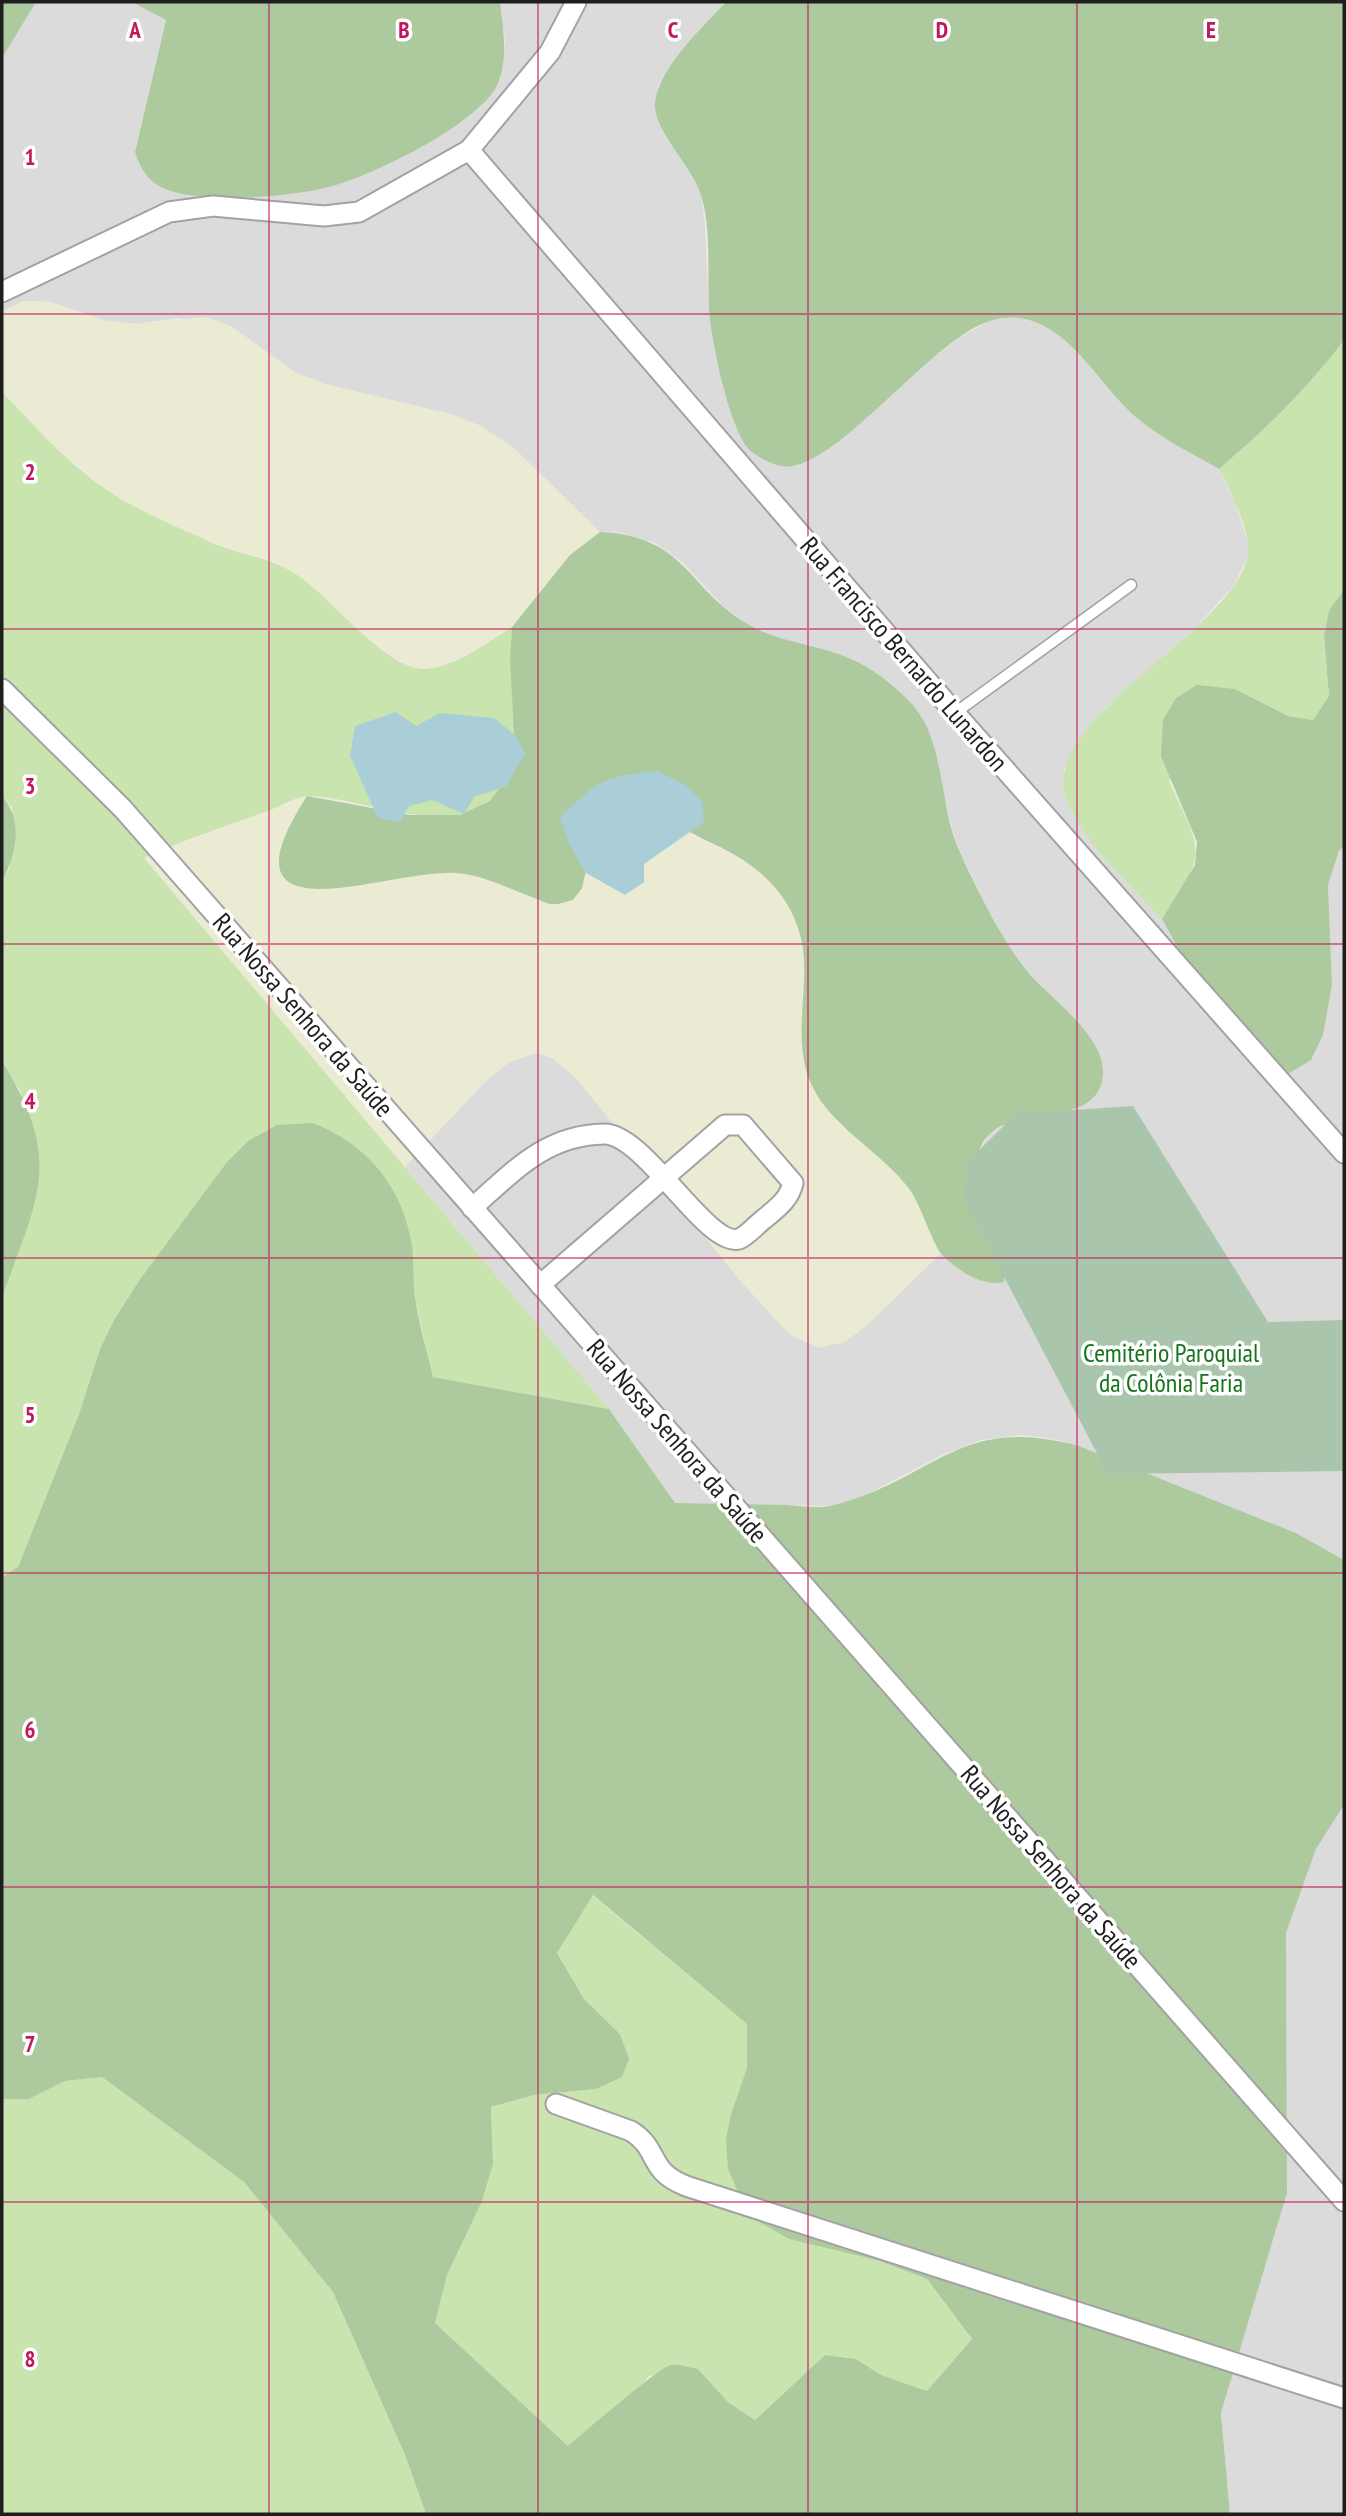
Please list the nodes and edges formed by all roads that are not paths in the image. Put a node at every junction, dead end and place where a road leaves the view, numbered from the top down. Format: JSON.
{"nodes":[{"id":1,"x":576,"y":2,"type":"edge"},
{"id":2,"x":469,"y":150,"type":"junction"},
{"id":3,"x":2,"y":292,"type":"edge"},
{"id":4,"x":1131,"y":585,"type":"dead end"},
{"id":5,"x":2,"y":689,"type":"edge"},
{"id":6,"x":955,"y":713,"type":"junction"},
{"id":7,"x":1344,"y":1153,"type":"edge"},
{"id":8,"x":664,"y":1178,"type":"junction"},
{"id":9,"x":472,"y":1208,"type":"junction"},
{"id":10,"x":540,"y":1285,"type":"junction"},
{"id":11,"x":556,"y":2104,"type":"dead end"},
{"id":12,"x":1344,"y":2202,"type":"edge"},
{"id":13,"x":1344,"y":2398,"type":"edge"}],
"edges":[{"from":1,"to":2,"type":"street"},
{"from":2,"to":3,"type":"street"},
{"from":2,"to":6,"type":"street","name":"Rua Francisco Bernardo Lunardon"},
{"from":4,"to":6,"type":"lane"},
{"from":5,"to":9,"type":"street","name":"Rua Nossa Senhora da Saúde"},
{"from":6,"to":7,"type":"street","name":"Rua Francisco Bernardo Lunardon"},
{"from":8,"to":8,"type":"street"},
{"from":8,"to":9,"type":"street"},
{"from":8,"to":10,"type":"street"},
{"from":9,"to":10,"type":"street","name":"Rua Nossa Senhora da Saúde"},
{"from":10,"to":12,"type":"street","name":"Rua Nossa Senhora da Saúde"},
{"from":11,"to":13,"type":"street"}]}
